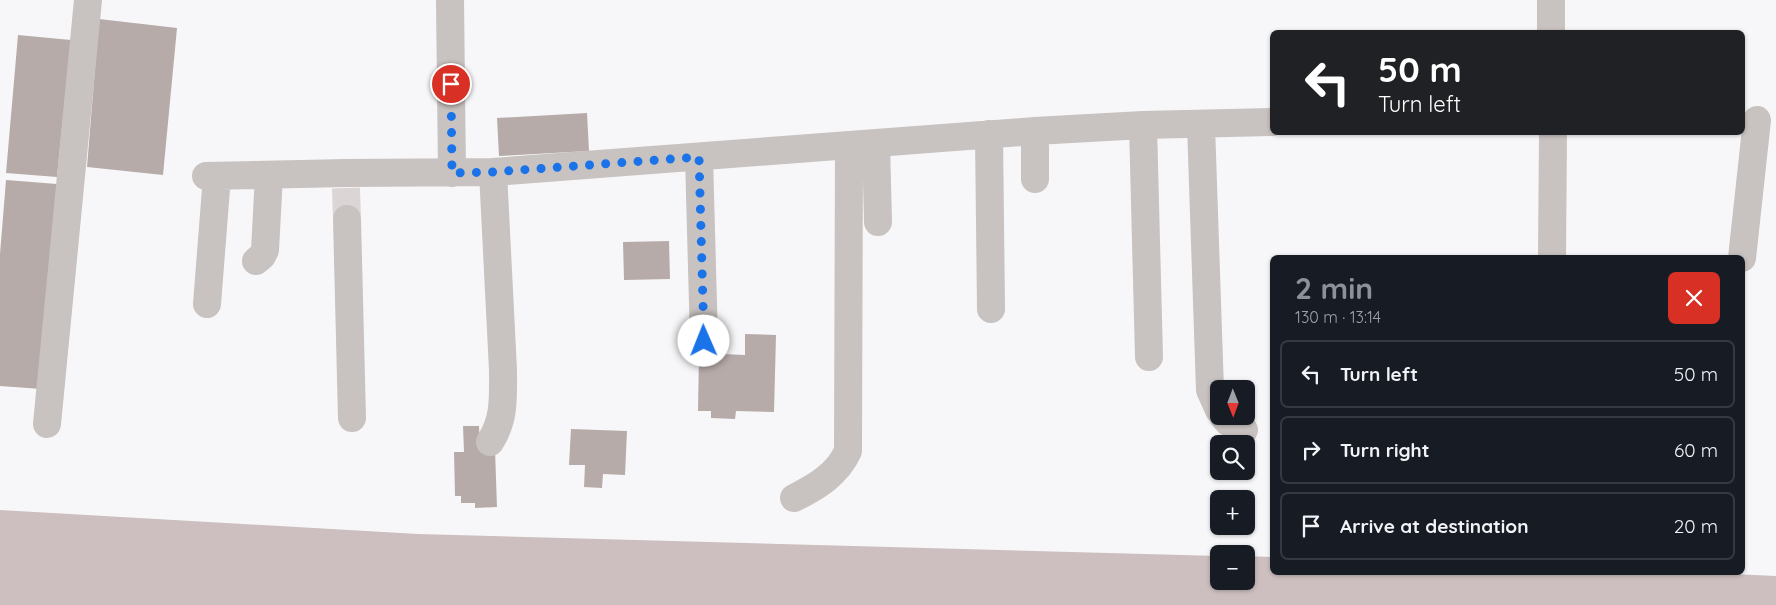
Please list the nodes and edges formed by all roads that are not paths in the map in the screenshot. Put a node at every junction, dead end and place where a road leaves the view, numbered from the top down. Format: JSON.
{"nodes":[{"id":1,"x":88,"y":0,"type":"edge"},
{"id":2,"x":450,"y":0,"type":"edge"},
{"id":3,"x":1551,"y":0,"type":"edge"},
{"id":4,"x":1551,"y":30,"type":"edge"},
{"id":5,"x":1759,"y":120,"type":"edge"},
{"id":6,"x":1270,"y":122,"type":"edge"},
{"id":7,"x":1143,"y":125,"type":"junction"},
{"id":8,"x":1201,"y":125,"type":"junction"},
{"id":9,"x":1035,"y":131,"type":"junction"},
{"id":10,"x":989,"y":134,"type":"junction"},
{"id":11,"x":1553,"y":135,"type":"edge"},
{"id":12,"x":876,"y":143,"type":"junction"},
{"id":13,"x":848,"y":145,"type":"junction"},
{"id":14,"x":699,"y":157,"type":"junction"},
{"id":15,"x":493,"y":172,"type":"junction"},
{"id":16,"x":452,"y":173,"type":"junction"},
{"id":17,"x":268,"y":175,"type":"junction"},
{"id":18,"x":1036,"y":179,"type":"dead end"},
{"id":19,"x":347,"y":219,"type":"tunnel mouth"},
{"id":20,"x":878,"y":222,"type":"dead end"},
{"id":21,"x":1552,"y":255,"type":"edge"},
{"id":22,"x":1742,"y":255,"type":"edge"},
{"id":23,"x":256,"y":261,"type":"dead end"},
{"id":24,"x":207,"y":304,"type":"dead end"},
{"id":25,"x":990,"y":309,"type":"dead end"},
{"id":26,"x":704,"y":341,"type":"dead end"},
{"id":27,"x":1149,"y":357,"type":"dead end"},
{"id":28,"x":1210,"y":390,"type":"edge"},
{"id":29,"x":352,"y":418,"type":"dead end"},
{"id":30,"x":47,"y":424,"type":"dead end"},
{"id":31,"x":490,"y":442,"type":"dead end"},
{"id":32,"x":794,"y":498,"type":"dead end"}],
"edges":[{"from":1,"to":30,"type":"street"},
{"from":2,"to":16,"type":"street"},
{"from":3,"to":4,"type":"street"},
{"from":5,"to":22,"type":"street"},
{"from":6,"to":8,"type":"street"},
{"from":7,"to":8,"type":"street"},
{"from":7,"to":9,"type":"street"},
{"from":7,"to":27,"type":"street"},
{"from":8,"to":28,"type":"street"},
{"from":9,"to":10,"type":"street"},
{"from":9,"to":18,"type":"street"},
{"from":10,"to":12,"type":"street"},
{"from":10,"to":25,"type":"street"},
{"from":11,"to":21,"type":"street"},
{"from":12,"to":13,"type":"street"},
{"from":12,"to":20,"type":"street"},
{"from":13,"to":14,"type":"street"},
{"from":13,"to":32,"type":"street"},
{"from":14,"to":15,"type":"street"},
{"from":14,"to":26,"type":"street"},
{"from":15,"to":16,"type":"street"},
{"from":15,"to":31,"type":"street"},
{"from":16,"to":17,"type":"street"},
{"from":17,"to":23,"type":"street"},
{"from":17,"to":24,"type":"street"},
{"from":19,"to":29,"type":"street"}]}
